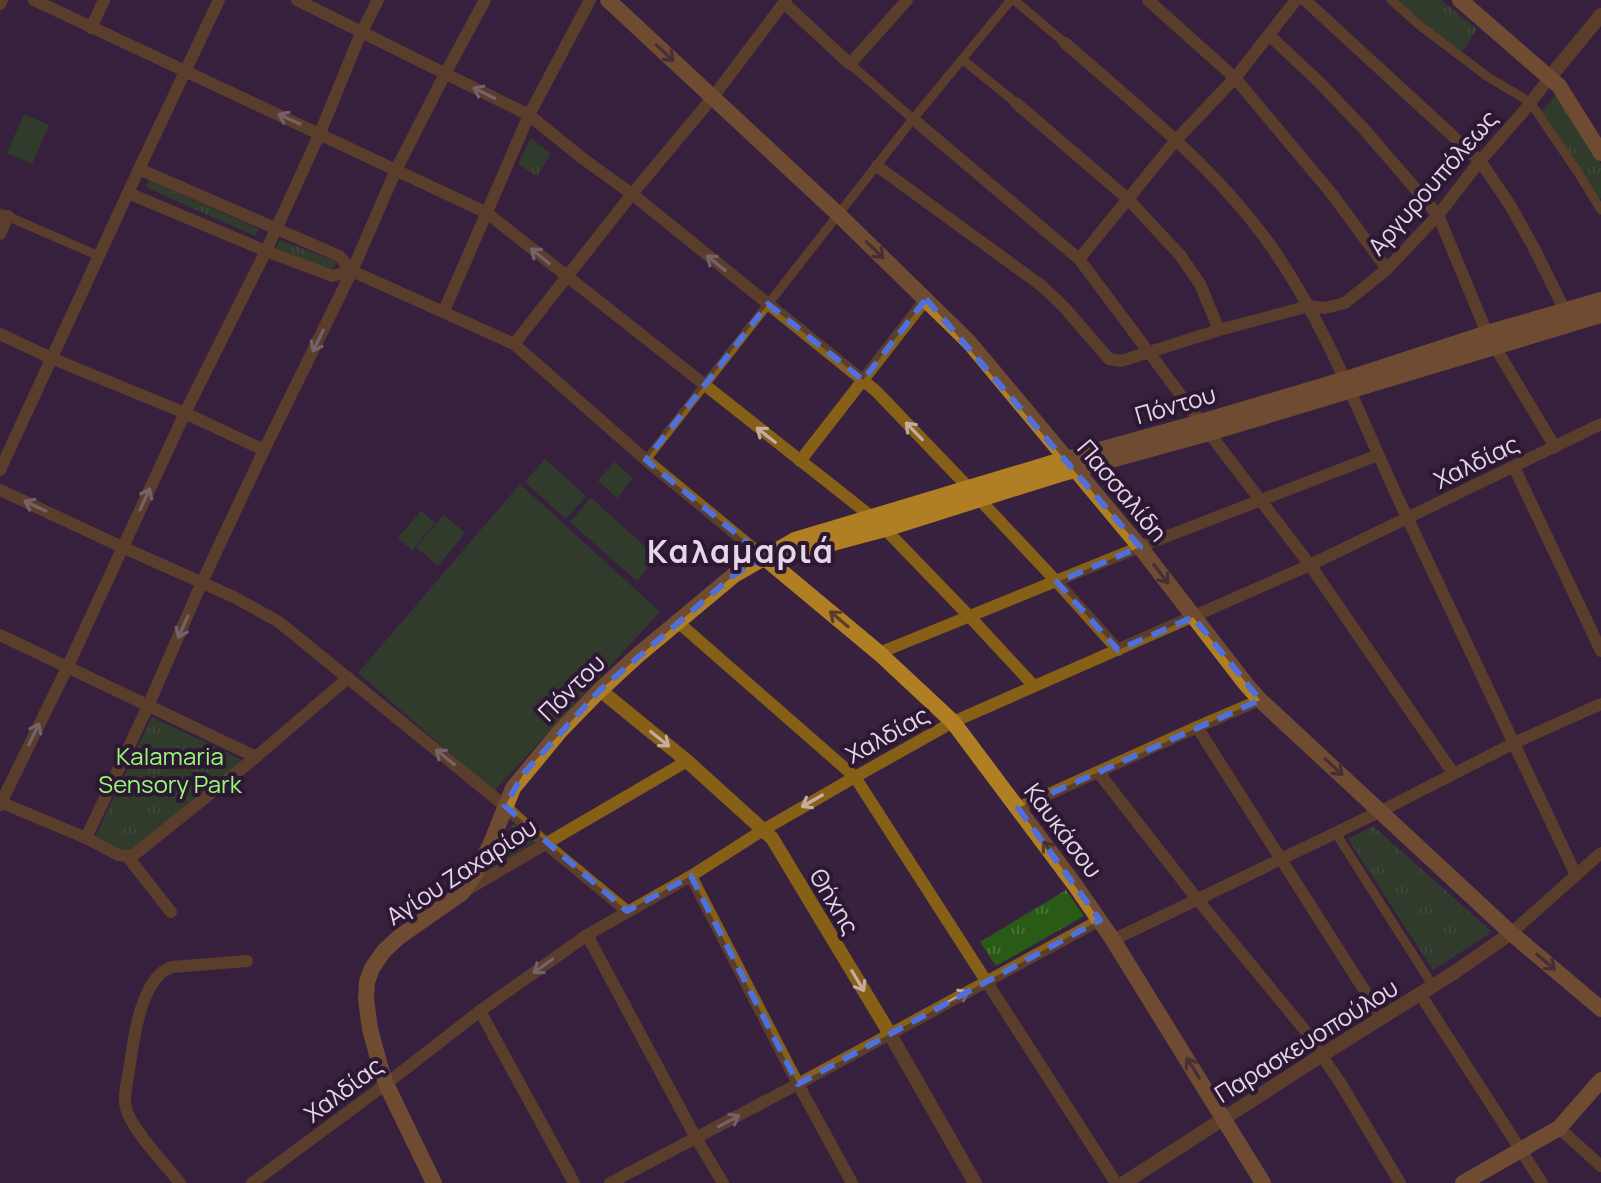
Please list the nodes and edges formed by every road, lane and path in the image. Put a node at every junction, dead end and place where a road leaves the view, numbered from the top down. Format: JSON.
{"nodes":[{"id":1,"x":34,"y":0,"type":"edge"},
{"id":2,"x":104,"y":0,"type":"edge"},
{"id":3,"x":219,"y":0,"type":"edge"},
{"id":4,"x":297,"y":0,"type":"edge"},
{"id":5,"x":378,"y":0,"type":"edge"},
{"id":6,"x":485,"y":0,"type":"edge"},
{"id":7,"x":590,"y":0,"type":"edge"},
{"id":8,"x":608,"y":0,"type":"edge"},
{"id":9,"x":907,"y":0,"type":"edge"},
{"id":10,"x":1012,"y":0,"type":"edge"},
{"id":11,"x":1148,"y":0,"type":"edge"},
{"id":12,"x":1305,"y":0,"type":"edge"},
{"id":13,"x":1391,"y":0,"type":"edge"},
{"id":14,"x":1460,"y":0,"type":"edge"},
{"id":15,"x":785,"y":2,"type":"edge"},
{"id":16,"x":1291,"y":2,"type":"edge"},
{"id":17,"x":1601,"y":15,"type":"edge"},
{"id":18,"x":91,"y":28,"type":"junction"},
{"id":19,"x":361,"y":33,"type":"junction"},
{"id":20,"x":1269,"y":35,"type":"junction"},
{"id":21,"x":1065,"y":43,"type":"joint"},
{"id":22,"x":962,"y":59,"type":"junction"},
{"id":23,"x":850,"y":64,"type":"junction"},
{"id":24,"x":186,"y":71,"type":"junction"},
{"id":25,"x":445,"y":74,"type":"junction"},
{"id":26,"x":1550,"y":77,"type":"junction"},
{"id":27,"x":1235,"y":78,"type":"junction"},
{"id":28,"x":713,"y":97,"type":"junction"},
{"id":29,"x":1530,"y":102,"type":"junction"},
{"id":30,"x":1016,"y":103,"type":"joint"},
{"id":31,"x":529,"y":115,"type":"junction"},
{"id":32,"x":913,"y":119,"type":"junction"},
{"id":33,"x":320,"y":133,"type":"junction"},
{"id":34,"x":1176,"y":140,"type":"junction"},
{"id":35,"x":1601,"y":153,"type":"edge"},
{"id":36,"x":1480,"y":161,"type":"junction"},
{"id":37,"x":877,"y":166,"type":"junction"},
{"id":38,"x":139,"y":169,"type":"junction"},
{"id":39,"x":396,"y":170,"type":"junction"},
{"id":40,"x":128,"y":193,"type":"junction"},
{"id":41,"x":632,"y":194,"type":"junction"},
{"id":42,"x":1128,"y":199,"type":"junction"},
{"id":43,"x":1601,"y":210,"type":"edge"},
{"id":44,"x":487,"y":213,"type":"junction"},
{"id":45,"x":838,"y":214,"type":"junction"},
{"id":46,"x":4,"y":215,"type":"edge"},
{"id":47,"x":1438,"y":215,"type":"junction"},
{"id":48,"x":275,"y":230,"type":"junction"},
{"id":49,"x":0,"y":234,"type":"edge"},
{"id":50,"x":266,"y":251,"type":"junction"},
{"id":51,"x":92,"y":253,"type":"dead end"},
{"id":52,"x":1079,"y":259,"type":"junction"},
{"id":53,"x":1387,"y":269,"type":"junction"},
{"id":54,"x":352,"y":271,"type":"junction"},
{"id":55,"x":566,"y":277,"type":"junction"},
{"id":56,"x":926,"y":299,"type":"junction"},
{"id":57,"x":1601,"y":300,"type":"edge"},
{"id":58,"x":768,"y":304,"type":"junction"},
{"id":59,"x":1309,"y":306,"type":"junction"},
{"id":60,"x":444,"y":311,"type":"junction"},
{"id":61,"x":1565,"y":311,"type":"junction"},
{"id":62,"x":1601,"y":315,"type":"edge"},
{"id":63,"x":1219,"y":330,"type":"junction"},
{"id":64,"x":0,"y":334,"type":"edge"},
{"id":65,"x":1491,"y":340,"type":"junction"},
{"id":66,"x":514,"y":344,"type":"junction"},
{"id":67,"x":1150,"y":353,"type":"junction"},
{"id":68,"x":51,"y":358,"type":"junction"},
{"id":69,"x":863,"y":380,"type":"junction"},
{"id":70,"x":1348,"y":385,"type":"junction"},
{"id":71,"x":704,"y":386,"type":"junction"},
{"id":72,"x":185,"y":413,"type":"junction"},
{"id":73,"x":1601,"y":424,"type":"edge"},
{"id":74,"x":1205,"y":427,"type":"junction"},
{"id":75,"x":1555,"y":447,"type":"junction"},
{"id":76,"x":264,"y":450,"type":"junction"},
{"id":77,"x":1378,"y":455,"type":"junction"},
{"id":78,"x":646,"y":460,"type":"junction"},
{"id":79,"x":800,"y":461,"type":"junction"},
{"id":80,"x":1071,"y":464,"type":"junction"},
{"id":81,"x":1514,"y":467,"type":"junction"},
{"id":82,"x":0,"y":470,"type":"edge"},
{"id":83,"x":0,"y":490,"type":"edge"},
{"id":84,"x":973,"y":493,"type":"junction"},
{"id":85,"x":1260,"y":500,"type":"junction"},
{"id":86,"x":872,"y":517,"type":"junction"},
{"id":87,"x":1408,"y":519,"type":"junction"},
{"id":88,"x":885,"y":529,"type":"junction"},
{"id":89,"x":122,"y":547,"type":"junction"},
{"id":90,"x":1140,"y":547,"type":"junction"},
{"id":91,"x":765,"y":558,"type":"junction"},
{"id":92,"x":1310,"y":565,"type":"junction"},
{"id":93,"x":202,"y":582,"type":"junction"},
{"id":94,"x":1057,"y":582,"type":"junction"},
{"id":95,"x":970,"y":617,"type":"junction"},
{"id":96,"x":1193,"y":617,"type":"junction"},
{"id":97,"x":679,"y":623,"type":"junction"},
{"id":98,"x":0,"y":635,"type":"edge"},
{"id":99,"x":1118,"y":650,"type":"junction"},
{"id":100,"x":1601,"y":651,"type":"edge"},
{"id":101,"x":879,"y":653,"type":"junction"},
{"id":102,"x":67,"y":668,"type":"junction"},
{"id":103,"x":348,"y":678,"type":"junction"},
{"id":104,"x":1034,"y":686,"type":"junction"},
{"id":105,"x":600,"y":690,"type":"junction"},
{"id":106,"x":1260,"y":700,"type":"junction"},
{"id":107,"x":1601,"y":704,"type":"edge"},
{"id":108,"x":148,"y":706,"type":"junction"},
{"id":109,"x":953,"y":722,"type":"junction"},
{"id":110,"x":1197,"y":727,"type":"junction"},
{"id":111,"x":1514,"y":743,"type":"junction"},
{"id":112,"x":256,"y":757,"type":"junction"},
{"id":113,"x":687,"y":761,"type":"junction"},
{"id":114,"x":1098,"y":772,"type":"junction"},
{"id":115,"x":1453,"y":773,"type":"junction"},
{"id":116,"x":855,"y":777,"type":"junction"},
{"id":117,"x":0,"y":803,"type":"edge"},
{"id":118,"x":505,"y":806,"type":"junction"},
{"id":119,"x":1018,"y":808,"type":"junction"},
{"id":120,"x":1381,"y":811,"type":"junction"},
{"id":121,"x":763,"y":830,"type":"junction"},
{"id":122,"x":1335,"y":832,"type":"junction"},
{"id":123,"x":86,"y":838,"type":"junction"},
{"id":124,"x":546,"y":844,"type":"junction"},
{"id":125,"x":1601,"y":853,"type":"edge"},
{"id":126,"x":127,"y":856,"type":"junction"},
{"id":127,"x":1280,"y":858,"type":"junction"},
{"id":128,"x":1576,"y":875,"type":"junction"},
{"id":129,"x":691,"y":876,"type":"junction"},
{"id":130,"x":462,"y":893,"type":"junction"},
{"id":131,"x":1197,"y":899,"type":"junction"},
{"id":132,"x":627,"y":911,"type":"junction"},
{"id":133,"x":171,"y":912,"type":"dead end"},
{"id":134,"x":1100,"y":920,"type":"junction"},
{"id":135,"x":1511,"y":933,"type":"junction"},
{"id":136,"x":587,"y":935,"type":"junction"},
{"id":137,"x":1113,"y":940,"type":"junction"},
{"id":138,"x":247,"y":961,"type":"dead end"},
{"id":139,"x":986,"y":982,"type":"junction"},
{"id":140,"x":1433,"y":986,"type":"junction"},
{"id":141,"x":1420,"y":994,"type":"junction"},
{"id":142,"x":1601,"y":1009,"type":"edge"},
{"id":143,"x":480,"y":1011,"type":"junction"},
{"id":144,"x":1382,"y":1018,"type":"junction"},
{"id":145,"x":890,"y":1034,"type":"junction"},
{"id":146,"x":1322,"y":1055,"type":"junction"},
{"id":147,"x":1601,"y":1080,"type":"edge"},
{"id":148,"x":386,"y":1084,"type":"junction"},
{"id":149,"x":798,"y":1084,"type":"junction"},
{"id":150,"x":1224,"y":1118,"type":"junction"},
{"id":151,"x":1559,"y":1128,"type":"junction"},
{"id":152,"x":696,"y":1138,"type":"junction"},
{"id":153,"x":1520,"y":1150,"type":"junction"},
{"id":154,"x":1601,"y":1166,"type":"edge"},
{"id":155,"x":180,"y":1183,"type":"edge"},
{"id":156,"x":252,"y":1183,"type":"edge"},
{"id":157,"x":434,"y":1183,"type":"edge"},
{"id":158,"x":574,"y":1183,"type":"edge"},
{"id":159,"x":610,"y":1183,"type":"edge"},
{"id":160,"x":723,"y":1183,"type":"edge"},
{"id":161,"x":852,"y":1183,"type":"edge"},
{"id":162,"x":975,"y":1183,"type":"edge"},
{"id":163,"x":1116,"y":1183,"type":"edge"},
{"id":164,"x":1124,"y":1183,"type":"edge"},
{"id":165,"x":1263,"y":1183,"type":"edge"},
{"id":166,"x":1400,"y":1183,"type":"edge"},
{"id":167,"x":1463,"y":1183,"type":"edge"},
{"id":168,"x":1542,"y":1183,"type":"edge"}],
"edges":[{"from":1,"to":18,"type":"street"},
{"from":2,"to":18,"type":"street"},
{"from":3,"to":24,"type":"street"},
{"from":4,"to":19,"type":"street"},
{"from":5,"to":19,"type":"street"},
{"from":6,"to":25,"type":"street"},
{"from":7,"to":31,"type":"street"},
{"from":8,"to":28,"type":"main road","name":"Πασσαλίδη","one_way":true},
{"from":9,"to":23,"type":"street"},
{"from":10,"to":21,"type":"street"},
{"from":10,"to":22,"type":"street"},
{"from":11,"to":27,"type":"street"},
{"from":12,"to":36,"type":"street"},
{"from":13,"to":29,"type":"street"},
{"from":14,"to":26,"type":"main road"},
{"from":15,"to":23,"type":"street"},
{"from":15,"to":28,"type":"street"},
{"from":16,"to":20,"type":"street"},
{"from":17,"to":26,"type":"street","name":"Αργυρουπόλεως"},
{"from":18,"to":24,"type":"street"},
{"from":19,"to":25,"type":"street"},
{"from":19,"to":33,"type":"street"},
{"from":20,"to":27,"type":"street"},
{"from":20,"to":47,"type":"street"},
{"from":21,"to":34,"type":"street"},
{"from":22,"to":30,"type":"street"},
{"from":22,"to":32,"type":"street"},
{"from":23,"to":32,"type":"street"},
{"from":33,"to":24,"type":"street","one_way":true},
{"from":24,"to":38,"type":"street"},
{"from":31,"to":25,"type":"street","one_way":true},
{"from":25,"to":39,"type":"street"},
{"from":26,"to":29,"type":"street","name":"Αργυρουπόλεως"},
{"from":26,"to":35,"type":"main road"},
{"from":27,"to":34,"type":"street"},
{"from":27,"to":53,"type":"street"},
{"from":28,"to":41,"type":"street"},
{"from":28,"to":45,"type":"main road","name":"Πασσαλίδη"},
{"from":29,"to":36,"type":"street","name":"Αργυρουπόλεως"},
{"from":29,"to":43,"type":"street"},
{"from":30,"to":42,"type":"street"},
{"from":31,"to":41,"type":"street"},
{"from":31,"to":44,"type":"street"},
{"from":32,"to":37,"type":"street"},
{"from":32,"to":52,"type":"street"},
{"from":33,"to":39,"type":"street"},
{"from":33,"to":48,"type":"street"},
{"from":34,"to":42,"type":"street"},
{"from":34,"to":59,"type":"street"},
{"from":36,"to":47,"type":"street","name":"Αργυρουπόλεως"},
{"from":36,"to":61,"type":"street"},
{"from":37,"to":45,"type":"street"},
{"from":37,"to":67,"type":"street","name":"Αργυρουπόλεως"},
{"from":38,"to":40,"type":"street"},
{"from":38,"to":48,"type":"street"},
{"from":39,"to":44,"type":"street"},
{"from":39,"to":54,"type":"street"},
{"from":40,"to":50,"type":"street"},
{"from":40,"to":68,"type":"street"},
{"from":41,"to":55,"type":"street"},
{"from":58,"to":41,"type":"street","one_way":true},
{"from":42,"to":52,"type":"street"},
{"from":42,"to":63,"type":"street"},
{"from":55,"to":44,"type":"street","one_way":true},
{"from":44,"to":60,"type":"street"},
{"from":45,"to":56,"type":"main road","name":"Πασσαλίδη","one_way":true},
{"from":45,"to":58,"type":"street"},
{"from":46,"to":49,"type":"street"},
{"from":46,"to":51,"type":"street"},
{"from":47,"to":53,"type":"street","name":"Αργυρουπόλεως"},
{"from":47,"to":65,"type":"street"},
{"from":48,"to":50,"type":"street"},
{"from":48,"to":54,"type":"street"},
{"from":50,"to":54,"type":"street"},
{"from":50,"to":72,"type":"street"},
{"from":52,"to":67,"type":"street"},
{"from":53,"to":59,"type":"street","name":"Αργυρουπόλεως"},
{"from":54,"to":60,"type":"street"},
{"from":54,"to":76,"type":"street","one_way":true},
{"from":55,"to":66,"type":"street"},
{"from":55,"to":71,"type":"street"},
{"from":56,"to":69,"type":"street"},
{"from":56,"to":80,"type":"main road","name":"Πασσαλίδη"},
{"from":57,"to":61,"type":"main road","name":"Πόντου"},
{"from":58,"to":69,"type":"street"},
{"from":58,"to":71,"type":"street"},
{"from":59,"to":63,"type":"street","name":"Αργυρουπόλεως"},
{"from":59,"to":70,"type":"street"},
{"from":60,"to":66,"type":"street"},
{"from":61,"to":65,"type":"main road","name":"Πόντου"},
{"from":62,"to":65,"type":"main road","name":"Πόντου"},
{"from":63,"to":67,"type":"street","name":"Αργυρουπόλεως"},
{"from":64,"to":68,"type":"street"},
{"from":65,"to":70,"type":"main road","name":"Πόντου"},
{"from":65,"to":75,"type":"street"},
{"from":66,"to":78,"type":"street"},
{"from":67,"to":74,"type":"street"},
{"from":68,"to":72,"type":"street"},
{"from":68,"to":82,"type":"street"},
{"from":69,"to":79,"type":"street"},
{"from":84,"to":69,"type":"street","one_way":true},
{"from":70,"to":74,"type":"main road","name":"Πόντου"},
{"from":70,"to":77,"type":"street"},
{"from":71,"to":78,"type":"street"},
{"from":79,"to":71,"type":"street","one_way":true},
{"from":72,"to":76,"type":"street"},
{"from":89,"to":72,"type":"street","one_way":true},
{"from":73,"to":75,"type":"street","name":"Χαλδίας"},
{"from":74,"to":80,"type":"main road","name":"Πόντου"},
{"from":74,"to":85,"type":"street"},
{"from":75,"to":81,"type":"street","name":"Χαλδίας"},
{"from":76,"to":93,"type":"street"},
{"from":77,"to":85,"type":"street"},
{"from":77,"to":87,"type":"street"},
{"from":78,"to":91,"type":"street"},
{"from":79,"to":86,"type":"street"},
{"from":80,"to":84,"type":"main road","name":"Πόντου"},
{"from":80,"to":90,"type":"main road","name":"Πασσαλίδη"},
{"from":81,"to":87,"type":"street","name":"Χαλδίας"},
{"from":81,"to":100,"type":"street"},
{"from":89,"to":83,"type":"street","one_way":true},
{"from":84,"to":86,"type":"main road","name":"Πόντου"},
{"from":84,"to":88,"type":"main road","name":"Πόντου"},
{"from":84,"to":94,"type":"street"},
{"from":85,"to":90,"type":"street"},
{"from":85,"to":92,"type":"street"},
{"from":86,"to":91,"type":"main road","name":"Πόντου"},
{"from":87,"to":92,"type":"street","name":"Χαλδίας"},
{"from":87,"to":111,"type":"street"},
{"from":88,"to":91,"type":"main road","name":"Πόντου"},
{"from":88,"to":95,"type":"street"},
{"from":89,"to":93,"type":"street"},
{"from":89,"to":102,"type":"street"},
{"from":90,"to":94,"type":"street"},
{"from":90,"to":96,"type":"main road","name":"Πασσαλίδη","one_way":true},
{"from":91,"to":97,"type":"main road","name":"Πόντου"},
{"from":101,"to":91,"type":"main road","name":"Καυκάσου","one_way":true},
{"from":92,"to":96,"type":"street","name":"Χαλδίας"},
{"from":92,"to":115,"type":"street"},
{"from":93,"to":103,"type":"street"},
{"from":93,"to":108,"type":"street","one_way":true},
{"from":94,"to":95,"type":"street"},
{"from":94,"to":99,"type":"street"},
{"from":95,"to":101,"type":"street"},
{"from":95,"to":104,"type":"street"},
{"from":96,"to":99,"type":"street","name":"Χαλδίας"},
{"from":96,"to":106,"type":"main road","name":"Πασσαλίδη"},
{"from":97,"to":105,"type":"main road","name":"Πόντου"},
{"from":97,"to":116,"type":"street"},
{"from":98,"to":102,"type":"street"},
{"from":99,"to":104,"type":"street","name":"Χαλδίας"},
{"from":101,"to":109,"type":"main road","name":"Καυκάσου"},
{"from":102,"to":108,"type":"street"},
{"from":117,"to":102,"type":"street","one_way":true},
{"from":103,"to":112,"type":"street"},
{"from":118,"to":103,"type":"street","one_way":true},
{"from":104,"to":109,"type":"street","name":"Χαλδίας"},
{"from":105,"to":113,"type":"street","name":"Θήχης","one_way":true},
{"from":105,"to":118,"type":"main road","name":"Πόντου"},
{"from":106,"to":110,"type":"street"},
{"from":106,"to":120,"type":"main road","name":"Πασσαλίδη","one_way":true},
{"from":107,"to":111,"type":"street"},
{"from":108,"to":112,"type":"street"},
{"from":108,"to":123,"type":"street"},
{"from":109,"to":116,"type":"street","name":"Χαλδίας"},
{"from":109,"to":119,"type":"main road","name":"Καυκάσου"},
{"from":110,"to":114,"type":"street"},
{"from":110,"to":127,"type":"street"},
{"from":111,"to":115,"type":"street"},
{"from":111,"to":128,"type":"street"},
{"from":112,"to":126,"type":"street"},
{"from":113,"to":121,"type":"street","name":"Θήχης"},
{"from":113,"to":124,"type":"street","name":"Αγίου Ζαχαρίου"},
{"from":114,"to":119,"type":"street"},
{"from":114,"to":131,"type":"street"},
{"from":115,"to":120,"type":"street"},
{"from":116,"to":121,"type":"street","name":"Χαλδίας","one_way":true},
{"from":116,"to":139,"type":"street"},
{"from":117,"to":123,"type":"street"},
{"from":118,"to":124,"type":"street"},
{"from":118,"to":130,"type":"main road","name":"Πόντου"},
{"from":134,"to":119,"type":"main road","name":"Καυκάσου","one_way":true},
{"from":120,"to":122,"type":"street"},
{"from":120,"to":135,"type":"main road","name":"Πασσαλίδη"},
{"from":121,"to":129,"type":"street","name":"Χαλδίας"},
{"from":121,"to":145,"type":"street","name":"Θήχης","one_way":true},
{"from":122,"to":127,"type":"street"},
{"from":122,"to":140,"type":"street"},
{"from":123,"to":126,"type":"street"},
{"from":124,"to":130,"type":"street","name":"Αγίου Ζαχαρίου"},
{"from":124,"to":132,"type":"street"},
{"from":125,"to":128,"type":"street"},
{"from":126,"to":133,"type":"street"},
{"from":127,"to":131,"type":"street"},
{"from":127,"to":144,"type":"street"},
{"from":128,"to":135,"type":"street"},
{"from":129,"to":132,"type":"street","name":"Χαλδίας"},
{"from":129,"to":149,"type":"street"},
{"from":130,"to":148,"type":"main road","name":"Αγίου Ζαχαρίου"},
{"from":131,"to":137,"type":"street"},
{"from":131,"to":146,"type":"street"},
{"from":132,"to":136,"type":"street","name":"Χαλδίας"},
{"from":134,"to":137,"type":"main road","name":"Καυκάσου"},
{"from":134,"to":139,"type":"street"},
{"from":135,"to":140,"type":"street","name":"Παρασκευοπούλου"},
{"from":135,"to":142,"type":"main road","name":"Πασσαλίδη","one_way":true},
{"from":136,"to":143,"type":"street","name":"Χαλδίας","one_way":true},
{"from":136,"to":152,"type":"street"},
{"from":150,"to":137,"type":"main road","name":"Καυκάσου","one_way":true},
{"from":138,"to":155,"type":"street"},
{"from":145,"to":139,"type":"street","one_way":true},
{"from":139,"to":163,"type":"street"},
{"from":140,"to":141,"type":"street","name":"Παρασκευοπούλου"},
{"from":141,"to":144,"type":"street","name":"Παρασκευοπούλου"},
{"from":141,"to":153,"type":"street"},
{"from":143,"to":148,"type":"street","name":"Χαλδίας"},
{"from":143,"to":158,"type":"street"},
{"from":144,"to":146,"type":"street","name":"Παρασκευοπούλου"},
{"from":145,"to":149,"type":"street"},
{"from":145,"to":162,"type":"street","name":"Θήχης"},
{"from":146,"to":150,"type":"street","name":"Παρασκευοπούλου"},
{"from":146,"to":166,"type":"street"},
{"from":147,"to":151,"type":"main road"},
{"from":148,"to":156,"type":"street","name":"Χαλδίας"},
{"from":148,"to":157,"type":"main road","name":"Αγίου Ζαχαρίου"},
{"from":152,"to":149,"type":"street","one_way":true},
{"from":149,"to":161,"type":"street"},
{"from":150,"to":164,"type":"street","name":"Παρασκευοπούλου"},
{"from":150,"to":165,"type":"main road","name":"Καυκάσου"},
{"from":151,"to":153,"type":"main road"},
{"from":151,"to":154,"type":"street"},
{"from":152,"to":159,"type":"street"},
{"from":152,"to":160,"type":"street"},
{"from":153,"to":167,"type":"main road"},
{"from":153,"to":168,"type":"street"}]}
